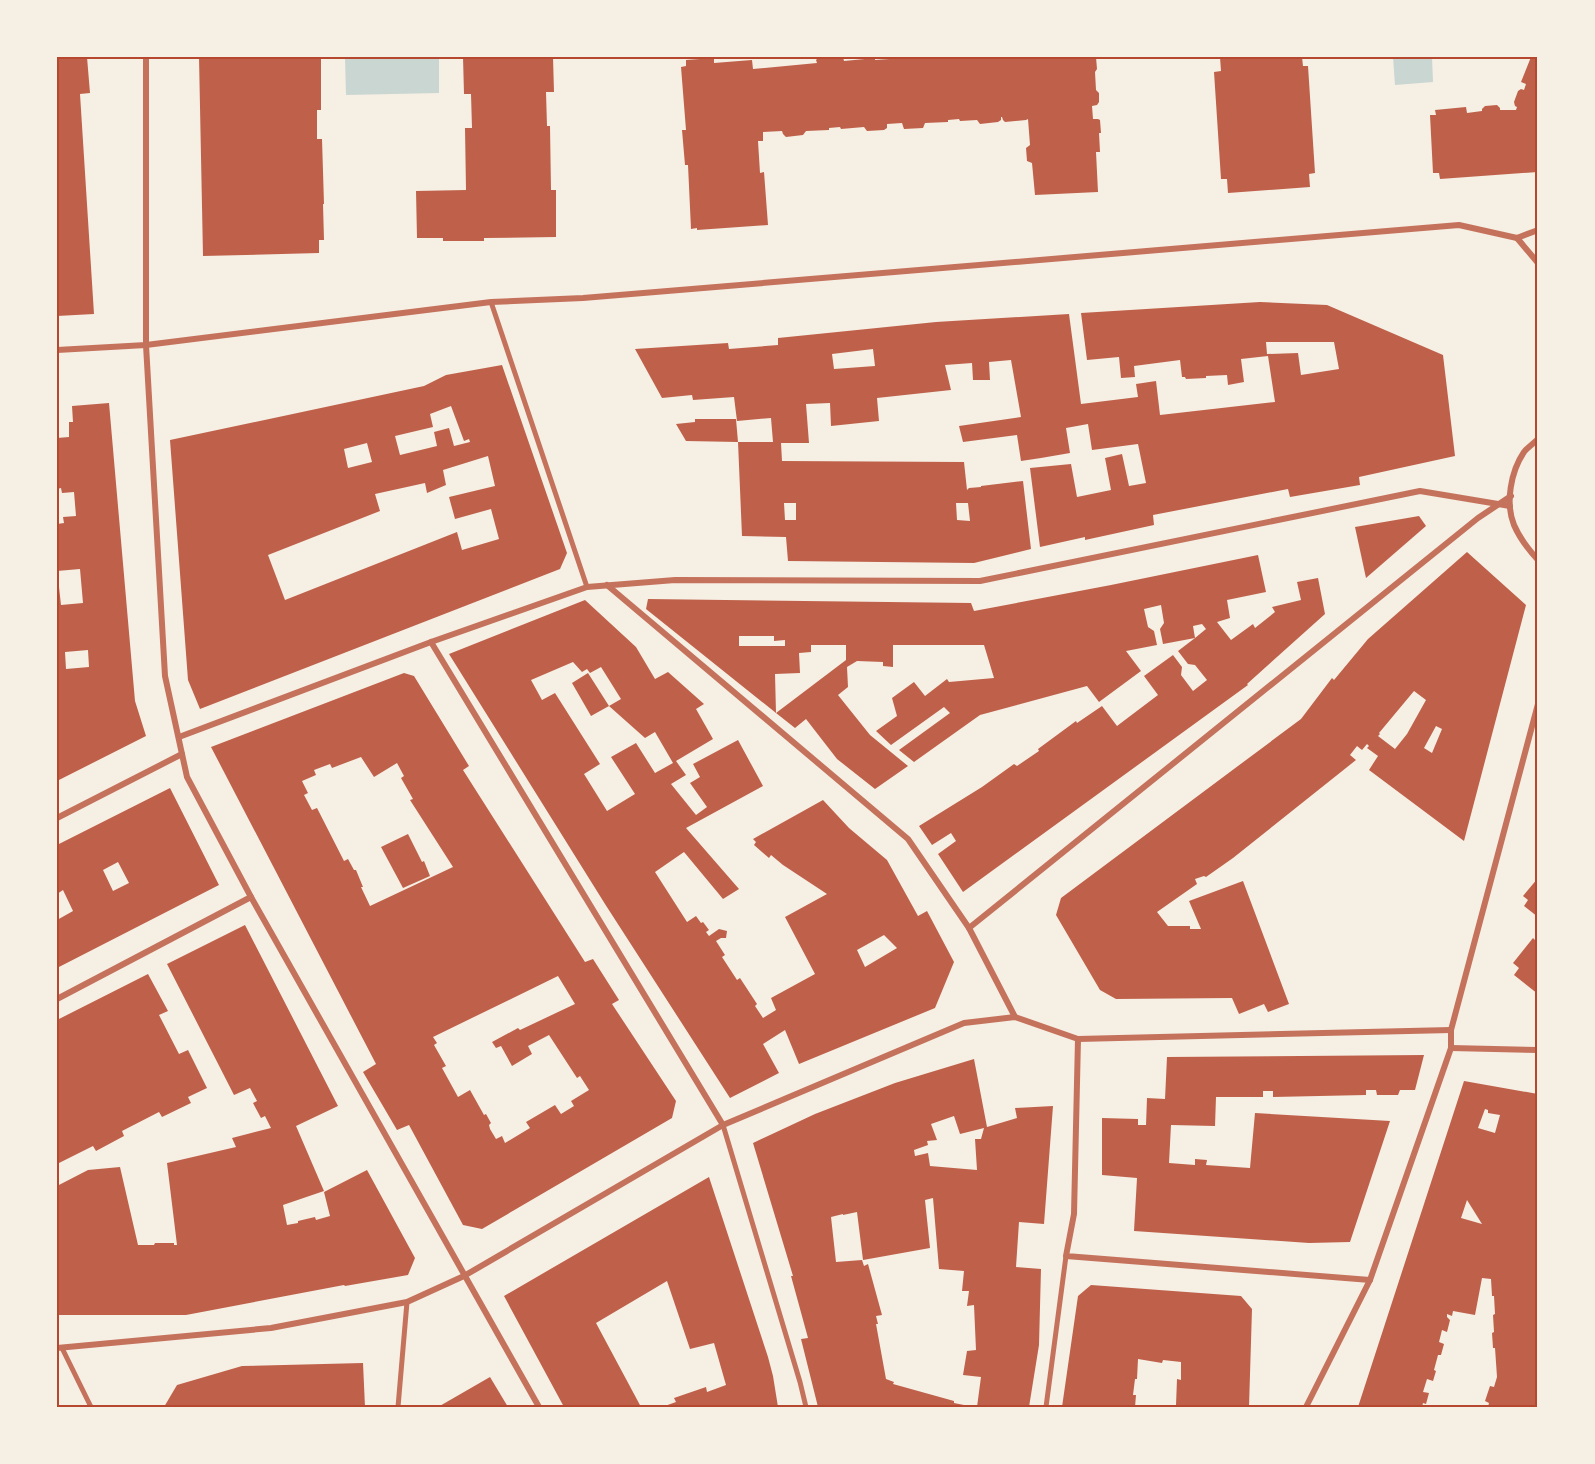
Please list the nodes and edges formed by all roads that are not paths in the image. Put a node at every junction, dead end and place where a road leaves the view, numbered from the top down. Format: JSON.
{"nodes":[{"id":1,"x":146,"y":57,"type":"edge"},
{"id":2,"x":1538,"y":230,"type":"edge"},
{"id":3,"x":1516,"y":238,"type":"junction"},
{"id":4,"x":1538,"y":263,"type":"edge"},
{"id":5,"x":491,"y":302,"type":"junction"},
{"id":6,"x":146,"y":345,"type":"junction"},
{"id":7,"x":57,"y":350,"type":"edge"},
{"id":8,"x":1538,"y":439,"type":"edge"},
{"id":9,"x":1511,"y":496,"type":"junction"},
{"id":10,"x":1498,"y":504,"type":"junction"},
{"id":11,"x":1510,"y":506,"type":"junction"},
{"id":12,"x":1538,"y":560,"type":"edge"},
{"id":13,"x":607,"y":585,"type":"junction"},
{"id":14,"x":587,"y":587,"type":"junction"},
{"id":15,"x":430,"y":642,"type":"junction"},
{"id":16,"x":1538,"y":704,"type":"edge"},
{"id":17,"x":179,"y":737,"type":"junction"},
{"id":18,"x":182,"y":754,"type":"junction"},
{"id":19,"x":57,"y":818,"type":"edge"},
{"id":20,"x":251,"y":897,"type":"junction"},
{"id":21,"x":969,"y":928,"type":"junction"},
{"id":22,"x":57,"y":999,"type":"edge"},
{"id":23,"x":1016,"y":1017,"type":"junction"},
{"id":24,"x":1451,"y":1030,"type":"junction"},
{"id":25,"x":1078,"y":1039,"type":"junction"},
{"id":26,"x":1451,"y":1048,"type":"junction"},
{"id":27,"x":1538,"y":1050,"type":"edge"},
{"id":28,"x":723,"y":1125,"type":"junction"},
{"id":29,"x":1066,"y":1256,"type":"junction"},
{"id":30,"x":464,"y":1276,"type":"junction"},
{"id":31,"x":1370,"y":1280,"type":"junction"},
{"id":32,"x":407,"y":1302,"type":"junction"},
{"id":33,"x":60,"y":1348,"type":"edge"},
{"id":34,"x":91,"y":1407,"type":"edge"},
{"id":35,"x":398,"y":1407,"type":"edge"},
{"id":36,"x":538,"y":1407,"type":"edge"},
{"id":37,"x":806,"y":1407,"type":"edge"},
{"id":38,"x":1046,"y":1407,"type":"edge"},
{"id":39,"x":1306,"y":1407,"type":"edge"}],
"edges":[{"from":1,"to":6,"type":"street"},
{"from":2,"to":3,"type":"street"},
{"from":3,"to":4,"type":"street"},
{"from":3,"to":5,"type":"street"},
{"from":5,"to":6,"type":"street"},
{"from":5,"to":14,"type":"street"},
{"from":6,"to":7,"type":"street"},
{"from":6,"to":17,"type":"street"},
{"from":8,"to":9,"type":"street"},
{"from":9,"to":10,"type":"street"},
{"from":9,"to":11,"type":"street"},
{"from":10,"to":11,"type":"street"},
{"from":10,"to":13,"type":"street"},
{"from":10,"to":21,"type":"street"},
{"from":11,"to":12,"type":"street"},
{"from":13,"to":14,"type":"street"},
{"from":13,"to":21,"type":"street"},
{"from":14,"to":15,"type":"street"},
{"from":15,"to":17,"type":"street"},
{"from":15,"to":28,"type":"street"},
{"from":16,"to":24,"type":"street"},
{"from":17,"to":18,"type":"street"},
{"from":18,"to":19,"type":"street"},
{"from":18,"to":20,"type":"street"},
{"from":20,"to":22,"type":"street"},
{"from":20,"to":30,"type":"street"},
{"from":21,"to":23,"type":"street"},
{"from":23,"to":25,"type":"street"},
{"from":23,"to":28,"type":"street"},
{"from":24,"to":25,"type":"street"},
{"from":24,"to":26,"type":"street"},
{"from":25,"to":29,"type":"street"},
{"from":26,"to":27,"type":"street"},
{"from":26,"to":31,"type":"street"},
{"from":28,"to":30,"type":"street"},
{"from":28,"to":37,"type":"street"},
{"from":29,"to":31,"type":"street"},
{"from":29,"to":38,"type":"street"},
{"from":30,"to":32,"type":"street"},
{"from":30,"to":36,"type":"street"},
{"from":31,"to":39,"type":"street"},
{"from":32,"to":33,"type":"street"},
{"from":32,"to":35,"type":"street"},
{"from":33,"to":34,"type":"street"}]}
